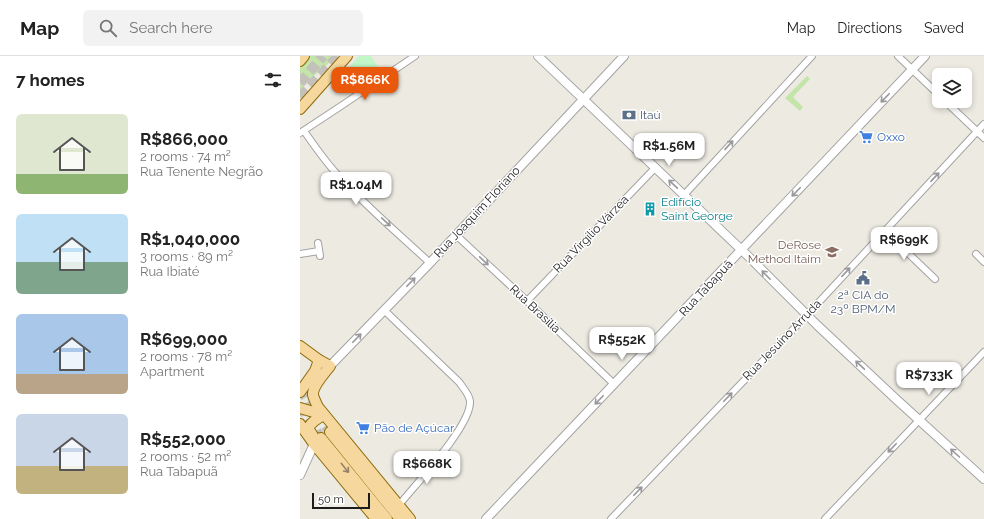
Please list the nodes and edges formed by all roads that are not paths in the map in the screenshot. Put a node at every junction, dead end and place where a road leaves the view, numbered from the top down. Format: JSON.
{"nodes":[{"id":1,"x":304,"y":56,"type":"edge"},
{"id":2,"x":347,"y":56,"type":"edge"},
{"id":3,"x":415,"y":56,"type":"edge"},
{"id":4,"x":538,"y":56,"type":"edge"},
{"id":5,"x":624,"y":56,"type":"edge"},
{"id":6,"x":812,"y":56,"type":"edge"},
{"id":7,"x":898,"y":56,"type":"edge"},
{"id":8,"x":925,"y":56,"type":"edge"},
{"id":9,"x":300,"y":60,"type":"edge"},
{"id":10,"x":912,"y":70,"type":"junction"},
{"id":11,"x":932,"y":89,"type":"edge"},
{"id":12,"x":583,"y":99,"type":"junction"},
{"id":13,"x":952,"y":108,"type":"edge"},
{"id":14,"x":300,"y":109,"type":"edge"},
{"id":15,"x":984,"y":124,"type":"edge"},
{"id":16,"x":301,"y":131,"type":"edge"},
{"id":17,"x":977,"y":132,"type":"junction"},
{"id":18,"x":984,"y":138,"type":"edge"},
{"id":19,"x":655,"y":168,"type":"junction"},
{"id":20,"x":684,"y":195,"type":"junction"},
{"id":21,"x":885,"y":231,"type":"junction"},
{"id":22,"x":456,"y":235,"type":"junction"},
{"id":23,"x":318,"y":243,"type":"dead end"},
{"id":24,"x":741,"y":250,"type":"junction"},
{"id":25,"x":300,"y":254,"type":"edge"},
{"id":26,"x":976,"y":254,"type":"dead end"},
{"id":27,"x":984,"y":262,"type":"edge"},
{"id":28,"x":430,"y":263,"type":"junction"},
{"id":29,"x":935,"y":279,"type":"dead end"},
{"id":30,"x":527,"y":301,"type":"junction"},
{"id":31,"x":384,"y":310,"type":"junction"},
{"id":32,"x":807,"y":314,"type":"junction"},
{"id":33,"x":300,"y":346,"type":"edge"},
{"id":34,"x":984,"y":352,"type":"edge"},
{"id":35,"x":318,"y":360,"type":"junction"},
{"id":36,"x":330,"y":366,"type":"junction"},
{"id":37,"x":614,"y":384,"type":"junction"},
{"id":38,"x":300,"y":392,"type":"edge"},
{"id":39,"x":300,"y":408,"type":"edge"},
{"id":40,"x":324,"y":415,"type":"junction"},
{"id":41,"x":919,"y":420,"type":"junction"},
{"id":42,"x":300,"y":424,"type":"edge"},
{"id":43,"x":330,"y":431,"type":"tunnel mouth"},
{"id":44,"x":317,"y":441,"type":"junction"},
{"id":45,"x":300,"y":475,"type":"edge"},
{"id":46,"x":984,"y":479,"type":"edge"},
{"id":47,"x":399,"y":504,"type":"junction"},
{"id":48,"x":376,"y":519,"type":"edge"},
{"id":49,"x":387,"y":519,"type":"edge"},
{"id":50,"x":400,"y":519,"type":"edge"},
{"id":51,"x":410,"y":519,"type":"edge"},
{"id":52,"x":486,"y":519,"type":"edge"},
{"id":53,"x":611,"y":519,"type":"edge"},
{"id":54,"x":825,"y":519,"type":"edge"}],
"edges":[{"from":1,"to":9,"type":"main road"},
{"from":2,"to":14,"type":"main road"},
{"from":3,"to":16,"type":"street"},
{"from":4,"to":12,"type":"street"},
{"from":5,"to":12,"type":"street","name":"Rua Joaquim Floriano"},
{"from":20,"to":6,"type":"street","one_way":true},
{"from":7,"to":10,"type":"street"},
{"from":8,"to":10,"type":"street","name":"Rua Tabapuã"},
{"from":10,"to":11,"type":"street"},
{"from":10,"to":24,"type":"street","name":"Rua Tabapuã","one_way":true},
{"from":12,"to":19,"type":"street"},
{"from":12,"to":22,"type":"street","name":"Rua Joaquim Floriano"},
{"from":13,"to":17,"type":"street"},
{"from":15,"to":17,"type":"street","name":"Rua Jesuíno Arruda"},
{"from":16,"to":28,"type":"street","one_way":true},
{"from":17,"to":18,"type":"street"},
{"from":21,"to":17,"type":"street","name":"Rua Jesuíno Arruda","one_way":true},
{"from":20,"to":19,"type":"street","one_way":true},
{"from":19,"to":30,"type":"street","name":"Rua Virgílio Várzea"},
{"from":20,"to":24,"type":"street"},
{"from":21,"to":29,"type":"street"},
{"from":32,"to":21,"type":"street","name":"Rua Jesuíno Arruda","one_way":true},
{"from":22,"to":28,"type":"street","name":"Rua Joaquim Floriano"},
{"from":22,"to":30,"type":"street","name":"Rua Brasília","one_way":true},
{"from":23,"to":25,"type":"street"},
{"from":32,"to":24,"type":"street","one_way":true},
{"from":24,"to":37,"type":"street","name":"Rua Tabapuã"},
{"from":26,"to":27,"type":"street"},
{"from":31,"to":28,"type":"street","name":"Rua Joaquim Floriano","one_way":true},
{"from":30,"to":37,"type":"street","name":"Rua Brasília"},
{"from":36,"to":31,"type":"street","name":"Rua Joaquim Floriano","one_way":true},
{"from":31,"to":47,"type":"street"},
{"from":41,"to":32,"type":"street","one_way":true},
{"from":53,"to":32,"type":"street","name":"Rua Jesuíno Arruda","one_way":true},
{"from":33,"to":35,"type":"main road"},
{"from":34,"to":41,"type":"street"},
{"from":35,"to":36,"type":"main road"},
{"from":35,"to":38,"type":"main road"},
{"from":36,"to":40,"type":"main road"},
{"from":37,"to":52,"type":"street","name":"Rua Tabapuã","one_way":true},
{"from":39,"to":40,"type":"main road"},
{"from":40,"to":44,"type":"main road"},
{"from":40,"to":47,"type":"main road"},
{"from":46,"to":41,"type":"street","one_way":true},
{"from":41,"to":54,"type":"street","one_way":true},
{"from":42,"to":44,"type":"main road"},
{"from":43,"to":50,"type":"main road"},
{"from":44,"to":45,"type":"street"},
{"from":44,"to":48,"type":"main road"},
{"from":44,"to":49,"type":"main road","one_way":true},
{"from":47,"to":51,"type":"main road"}]}
